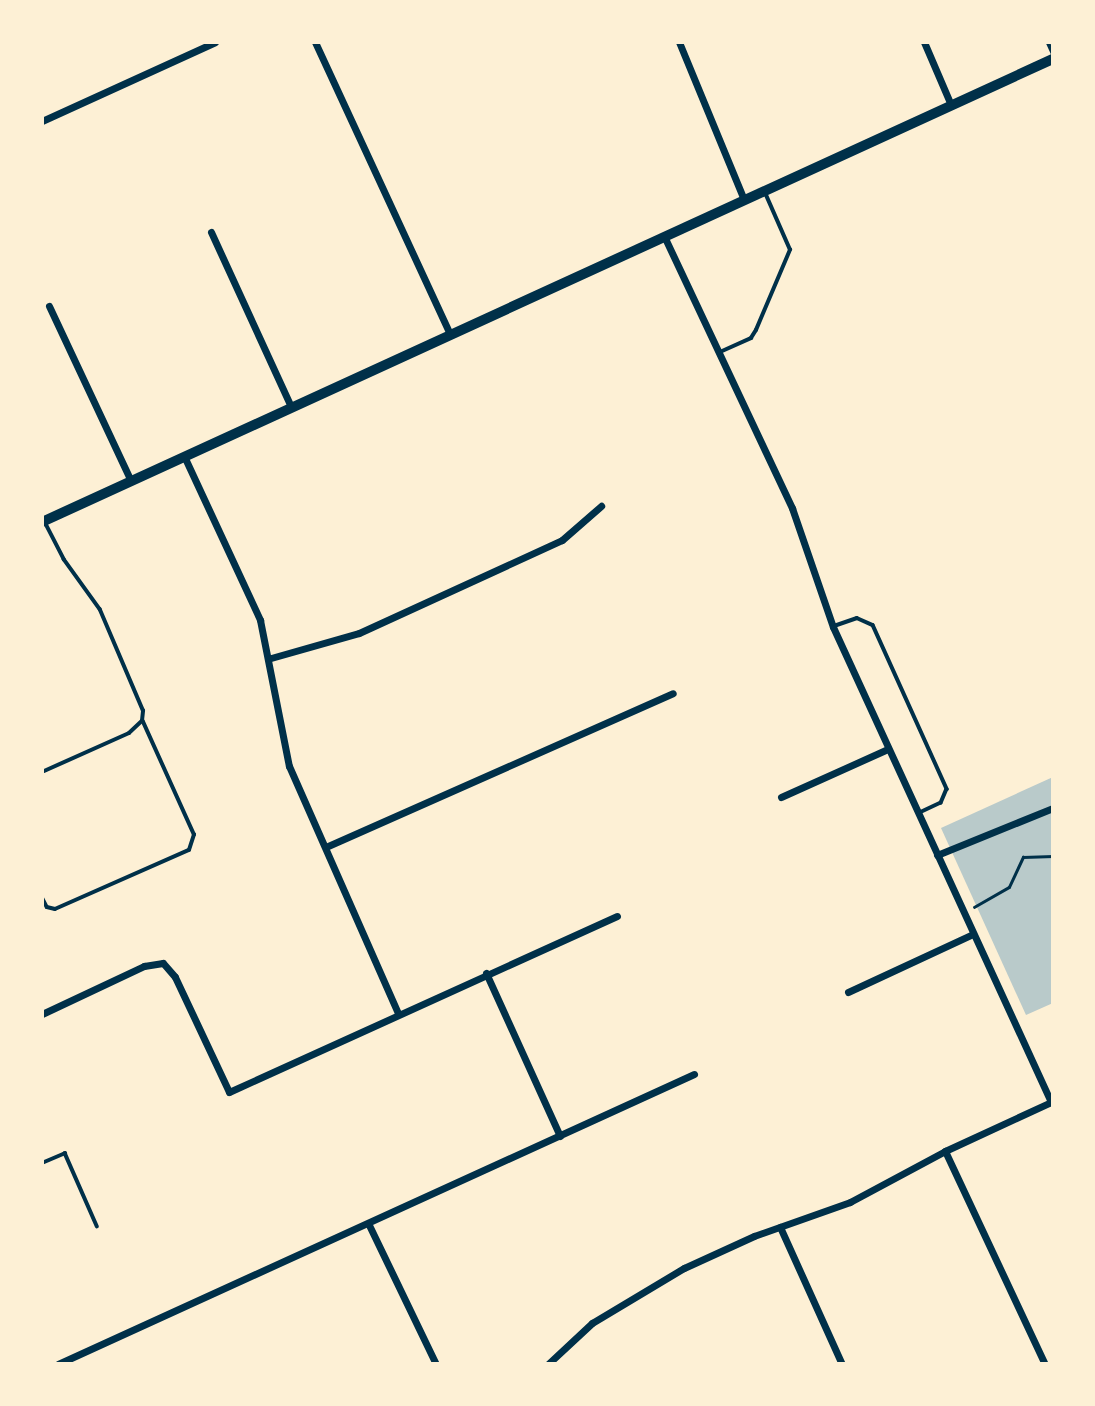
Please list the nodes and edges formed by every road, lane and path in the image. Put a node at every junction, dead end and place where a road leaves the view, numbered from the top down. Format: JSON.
{"nodes":[{"id":1,"x":215,"y":42,"type":"edge"},
{"id":2,"x":315,"y":42,"type":"edge"},
{"id":3,"x":679,"y":42,"type":"edge"},
{"id":4,"x":924,"y":42,"type":"edge"},
{"id":5,"x":1048,"y":42,"type":"edge"},
{"id":6,"x":1053,"y":53,"type":"edge"},
{"id":7,"x":1053,"y":59,"type":"edge"},
{"id":8,"x":950,"y":105,"type":"junction"},
{"id":9,"x":42,"y":121,"type":"edge"},
{"id":10,"x":764,"y":191,"type":"junction"},
{"id":11,"x":744,"y":201,"type":"junction"},
{"id":12,"x":211,"y":232,"type":"dead end"},
{"id":13,"x":664,"y":236,"type":"junction"},
{"id":14,"x":48,"y":306,"type":"dead end"},
{"id":15,"x":450,"y":334,"type":"junction"},
{"id":16,"x":719,"y":353,"type":"junction"},
{"id":17,"x":291,"y":407,"type":"junction"},
{"id":18,"x":184,"y":456,"type":"junction"},
{"id":19,"x":131,"y":481,"type":"junction"},
{"id":20,"x":601,"y":506,"type":"dead end"},
{"id":21,"x":43,"y":521,"type":"edge"},
{"id":22,"x":833,"y":627,"type":"junction"},
{"id":23,"x":271,"y":658,"type":"junction"},
{"id":24,"x":673,"y":693,"type":"dead end"},
{"id":25,"x":142,"y":721,"type":"junction"},
{"id":26,"x":888,"y":748,"type":"junction"},
{"id":27,"x":42,"y":772,"type":"edge"},
{"id":28,"x":781,"y":797,"type":"dead end"},
{"id":29,"x":1053,"y":808,"type":"edge"},
{"id":30,"x":918,"y":813,"type":"junction"},
{"id":31,"x":328,"y":846,"type":"junction"},
{"id":32,"x":937,"y":855,"type":"junction"},
{"id":33,"x":1053,"y":856,"type":"edge"},
{"id":34,"x":42,"y":897,"type":"edge"},
{"id":35,"x":963,"y":912,"type":"junction"},
{"id":36,"x":617,"y":916,"type":"dead end"},
{"id":37,"x":973,"y":934,"type":"junction"},
{"id":38,"x":486,"y":973,"type":"junction"},
{"id":39,"x":848,"y":992,"type":"dead end"},
{"id":40,"x":398,"y":1013,"type":"junction"},
{"id":41,"x":42,"y":1014,"type":"edge"},
{"id":42,"x":694,"y":1074,"type":"dead end"},
{"id":43,"x":1052,"y":1101,"type":"edge"},
{"id":44,"x":560,"y":1136,"type":"junction"},
{"id":45,"x":945,"y":1151,"type":"junction"},
{"id":46,"x":42,"y":1163,"type":"edge"},
{"id":47,"x":369,"y":1225,"type":"junction"},
{"id":48,"x":97,"y":1226,"type":"dead end"},
{"id":49,"x":779,"y":1227,"type":"junction"},
{"id":50,"x":58,"y":1364,"type":"edge"},
{"id":51,"x":436,"y":1364,"type":"edge"},
{"id":52,"x":548,"y":1364,"type":"edge"},
{"id":53,"x":842,"y":1364,"type":"edge"},
{"id":54,"x":1045,"y":1364,"type":"edge"}],
"edges":[{"from":1,"to":9,"type":"street"},
{"from":2,"to":15,"type":"street"},
{"from":3,"to":11,"type":"street"},
{"from":4,"to":8,"type":"street"},
{"from":5,"to":6,"type":"lane"},
{"from":7,"to":8,"type":"street"},
{"from":8,"to":10,"type":"street"},
{"from":10,"to":11,"type":"street"},
{"from":10,"to":16,"type":"lane"},
{"from":11,"to":13,"type":"street"},
{"from":12,"to":17,"type":"street"},
{"from":13,"to":15,"type":"street"},
{"from":13,"to":16,"type":"street"},
{"from":14,"to":19,"type":"street"},
{"from":15,"to":17,"type":"street"},
{"from":16,"to":22,"type":"street"},
{"from":17,"to":18,"type":"street"},
{"from":18,"to":19,"type":"street"},
{"from":18,"to":23,"type":"street"},
{"from":19,"to":21,"type":"street"},
{"from":20,"to":23,"type":"street"},
{"from":21,"to":25,"type":"lane"},
{"from":22,"to":26,"type":"street"},
{"from":22,"to":30,"type":"lane"},
{"from":23,"to":31,"type":"street"},
{"from":24,"to":31,"type":"street"},
{"from":25,"to":27,"type":"lane"},
{"from":25,"to":34,"type":"lane"},
{"from":26,"to":28,"type":"street"},
{"from":26,"to":30,"type":"street"},
{"from":29,"to":32,"type":"street"},
{"from":30,"to":32,"type":"street"},
{"from":31,"to":40,"type":"street"},
{"from":32,"to":35,"type":"street"},
{"from":33,"to":35,"type":"path"},
{"from":35,"to":37,"type":"street"},
{"from":36,"to":38,"type":"street"},
{"from":37,"to":39,"type":"street"},
{"from":37,"to":43,"type":"street"},
{"from":38,"to":40,"type":"street"},
{"from":38,"to":44,"type":"street"},
{"from":40,"to":41,"type":"street"},
{"from":42,"to":44,"type":"street"},
{"from":43,"to":45,"type":"street"},
{"from":44,"to":47,"type":"street"},
{"from":45,"to":49,"type":"street"},
{"from":45,"to":54,"type":"street"},
{"from":46,"to":48,"type":"lane"},
{"from":47,"to":50,"type":"street"},
{"from":47,"to":51,"type":"street"},
{"from":49,"to":52,"type":"street"},
{"from":49,"to":53,"type":"street"}]}
